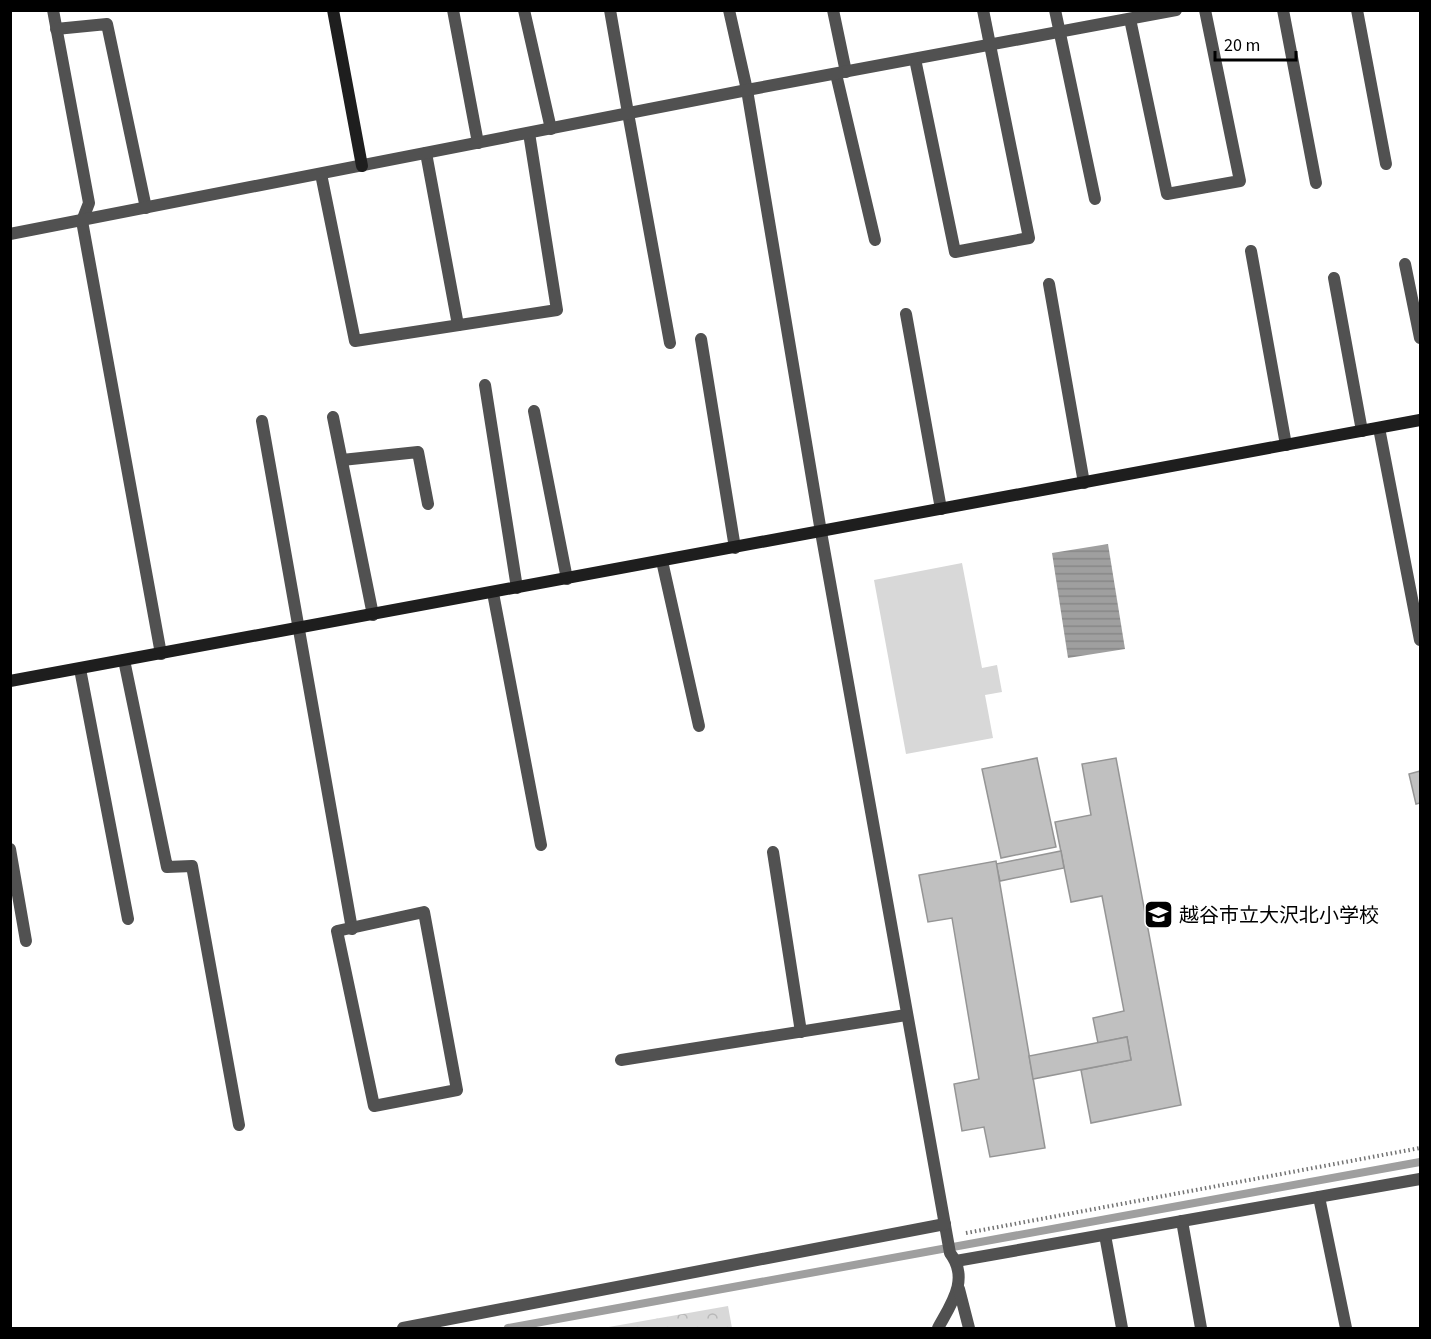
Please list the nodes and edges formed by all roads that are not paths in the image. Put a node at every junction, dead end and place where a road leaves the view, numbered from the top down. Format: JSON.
{"nodes":[{"id":1,"x":53,"y":10,"type":"edge"},
{"id":2,"x":333,"y":10,"type":"edge"},
{"id":3,"x":453,"y":10,"type":"edge"},
{"id":4,"x":524,"y":10,"type":"edge"},
{"id":5,"x":610,"y":10,"type":"edge"},
{"id":6,"x":729,"y":10,"type":"edge"},
{"id":7,"x":833,"y":10,"type":"edge"},
{"id":8,"x":983,"y":10,"type":"edge"},
{"id":9,"x":1055,"y":10,"type":"edge"},
{"id":10,"x":1176,"y":10,"type":"edge"},
{"id":11,"x":1206,"y":10,"type":"edge"},
{"id":12,"x":1283,"y":10,"type":"edge"},
{"id":13,"x":1357,"y":10,"type":"edge"},
{"id":14,"x":1136,"y":16,"type":"edge"},
{"id":15,"x":56,"y":29,"type":"junction"},
{"id":16,"x":1059,"y":32,"type":"junction"},
{"id":17,"x":990,"y":45,"type":"junction"},
{"id":18,"x":915,"y":59,"type":"junction"},
{"id":19,"x":841,"y":73,"type":"junction"},
{"id":20,"x":747,"y":90,"type":"junction"},
{"id":21,"x":628,"y":113,"type":"junction"},
{"id":22,"x":551,"y":129,"type":"junction"},
{"id":23,"x":529,"y":133,"type":"junction"},
{"id":24,"x":478,"y":143,"type":"junction"},
{"id":25,"x":426,"y":153,"type":"junction"},
{"id":26,"x":1386,"y":164,"type":"dead end"},
{"id":27,"x":362,"y":166,"type":"junction"},
{"id":28,"x":321,"y":174,"type":"junction"},
{"id":29,"x":1316,"y":183,"type":"dead end"},
{"id":30,"x":1095,"y":199,"type":"dead end"},
{"id":31,"x":146,"y":208,"type":"junction"},
{"id":32,"x":82,"y":221,"type":"junction"},
{"id":33,"x":10,"y":234,"type":"edge"},
{"id":34,"x":875,"y":240,"type":"dead end"},
{"id":35,"x":1251,"y":251,"type":"dead end"},
{"id":36,"x":1405,"y":264,"type":"dead end"},
{"id":37,"x":1334,"y":278,"type":"dead end"},
{"id":38,"x":1049,"y":284,"type":"dead end"},
{"id":39,"x":906,"y":314,"type":"dead end"},
{"id":40,"x":458,"y":325,"type":"junction"},
{"id":41,"x":701,"y":339,"type":"dead end"},
{"id":42,"x":1420,"y":339,"type":"edge"},
{"id":43,"x":670,"y":343,"type":"dead end"},
{"id":44,"x":485,"y":385,"type":"dead end"},
{"id":45,"x":534,"y":411,"type":"dead end"},
{"id":46,"x":333,"y":417,"type":"dead end"},
{"id":47,"x":1420,"y":420,"type":"edge"},
{"id":48,"x":262,"y":421,"type":"dead end"},
{"id":49,"x":1379,"y":428,"type":"junction"},
{"id":50,"x":1362,"y":431,"type":"junction"},
{"id":51,"x":1286,"y":445,"type":"junction"},
{"id":52,"x":342,"y":460,"type":"junction"},
{"id":53,"x":1084,"y":483,"type":"junction"},
{"id":54,"x":428,"y":504,"type":"dead end"},
{"id":55,"x":941,"y":509,"type":"junction"},
{"id":56,"x":821,"y":532,"type":"junction"},
{"id":57,"x":735,"y":548,"type":"junction"},
{"id":58,"x":662,"y":561,"type":"junction"},
{"id":59,"x":567,"y":579,"type":"junction"},
{"id":60,"x":517,"y":588,"type":"junction"},
{"id":61,"x":493,"y":592,"type":"junction"},
{"id":62,"x":373,"y":615,"type":"junction"},
{"id":63,"x":300,"y":628,"type":"junction"},
{"id":64,"x":1420,"y":640,"type":"edge"},
{"id":65,"x":161,"y":654,"type":"junction"},
{"id":66,"x":124,"y":660,"type":"junction"},
{"id":67,"x":80,"y":669,"type":"junction"},
{"id":68,"x":10,"y":681,"type":"edge"},
{"id":69,"x":699,"y":726,"type":"dead end"},
{"id":70,"x":542,"y":845,"type":"dead end"},
{"id":71,"x":10,"y":849,"type":"edge"},
{"id":72,"x":773,"y":852,"type":"dead end"},
{"id":73,"x":128,"y":919,"type":"dead end"},
{"id":74,"x":352,"y":929,"type":"junction"},
{"id":75,"x":26,"y":941,"type":"dead end"},
{"id":76,"x":906,"y":1015,"type":"junction"},
{"id":77,"x":801,"y":1032,"type":"junction"},
{"id":78,"x":621,"y":1060,"type":"dead end"},
{"id":79,"x":239,"y":1125,"type":"dead end"},
{"id":80,"x":1420,"y":1179,"type":"edge"},
{"id":81,"x":1320,"y":1197,"type":"junction"},
{"id":82,"x":1182,"y":1221,"type":"junction"},
{"id":83,"x":946,"y":1230,"type":"junction"},
{"id":84,"x":1106,"y":1235,"type":"junction"},
{"id":85,"x":956,"y":1262,"type":"junction"},
{"id":86,"x":959,"y":1289,"type":"junction"},
{"id":87,"x":403,"y":1329,"type":"edge"},
{"id":88,"x":938,"y":1329,"type":"edge"},
{"id":89,"x":969,"y":1329,"type":"edge"},
{"id":90,"x":1122,"y":1329,"type":"edge"},
{"id":91,"x":1201,"y":1329,"type":"edge"},
{"id":92,"x":1346,"y":1329,"type":"edge"}],
"edges":[{"from":1,"to":15,"type":"street"},
{"from":2,"to":27,"type":"street"},
{"from":3,"to":24,"type":"street"},
{"from":4,"to":22,"type":"street"},
{"from":5,"to":21,"type":"street"},
{"from":6,"to":20,"type":"street"},
{"from":7,"to":19,"type":"street"},
{"from":8,"to":17,"type":"street"},
{"from":9,"to":16,"type":"street"},
{"from":10,"to":14,"type":"street"},
{"from":11,"to":14,"type":"street"},
{"from":12,"to":29,"type":"street"},
{"from":13,"to":26,"type":"street"},
{"from":14,"to":16,"type":"street"},
{"from":15,"to":31,"type":"street"},
{"from":15,"to":32,"type":"street"},
{"from":16,"to":17,"type":"street"},
{"from":16,"to":30,"type":"street"},
{"from":17,"to":18,"type":"street"},
{"from":17,"to":18,"type":"street"},
{"from":18,"to":19,"type":"street"},
{"from":19,"to":20,"type":"street"},
{"from":19,"to":34,"type":"street"},
{"from":20,"to":21,"type":"street"},
{"from":20,"to":56,"type":"street"},
{"from":21,"to":22,"type":"street"},
{"from":21,"to":43,"type":"street"},
{"from":22,"to":23,"type":"street"},
{"from":23,"to":24,"type":"street"},
{"from":23,"to":40,"type":"street"},
{"from":24,"to":25,"type":"street"},
{"from":25,"to":27,"type":"street"},
{"from":25,"to":40,"type":"street"},
{"from":27,"to":28,"type":"street"},
{"from":28,"to":31,"type":"street"},
{"from":28,"to":40,"type":"street"},
{"from":31,"to":32,"type":"street"},
{"from":32,"to":33,"type":"street"},
{"from":32,"to":65,"type":"street"},
{"from":35,"to":51,"type":"street"},
{"from":36,"to":42,"type":"street"},
{"from":37,"to":50,"type":"street"},
{"from":38,"to":53,"type":"street"},
{"from":39,"to":55,"type":"street"},
{"from":41,"to":57,"type":"street"},
{"from":44,"to":60,"type":"street"},
{"from":45,"to":59,"type":"street"},
{"from":46,"to":52,"type":"street"},
{"from":47,"to":49,"type":"street"},
{"from":48,"to":63,"type":"street"},
{"from":49,"to":50,"type":"street"},
{"from":49,"to":64,"type":"street"},
{"from":50,"to":51,"type":"street"},
{"from":51,"to":53,"type":"street"},
{"from":52,"to":54,"type":"street"},
{"from":52,"to":62,"type":"street"},
{"from":53,"to":55,"type":"street"},
{"from":55,"to":56,"type":"street"},
{"from":56,"to":57,"type":"street"},
{"from":56,"to":76,"type":"street"},
{"from":57,"to":58,"type":"street"},
{"from":58,"to":59,"type":"street"},
{"from":58,"to":69,"type":"street"},
{"from":59,"to":60,"type":"street"},
{"from":60,"to":61,"type":"street"},
{"from":61,"to":62,"type":"street"},
{"from":61,"to":70,"type":"street"},
{"from":62,"to":63,"type":"street"},
{"from":63,"to":65,"type":"street"},
{"from":63,"to":74,"type":"street"},
{"from":65,"to":66,"type":"street"},
{"from":66,"to":67,"type":"street"},
{"from":66,"to":79,"type":"street"},
{"from":67,"to":68,"type":"street"},
{"from":67,"to":73,"type":"street"},
{"from":71,"to":75,"type":"street"},
{"from":72,"to":77,"type":"street"},
{"from":74,"to":74,"type":"street"},
{"from":76,"to":77,"type":"street"},
{"from":76,"to":83,"type":"street"},
{"from":77,"to":78,"type":"street"},
{"from":80,"to":81,"type":"street"},
{"from":81,"to":82,"type":"street"},
{"from":81,"to":92,"type":"street"},
{"from":82,"to":84,"type":"street"},
{"from":82,"to":91,"type":"street"},
{"from":83,"to":85,"type":"street"},
{"from":83,"to":87,"type":"street"},
{"from":84,"to":85,"type":"street"},
{"from":84,"to":90,"type":"street"},
{"from":85,"to":86,"type":"street"},
{"from":86,"to":88,"type":"street"},
{"from":86,"to":89,"type":"street"}]}
